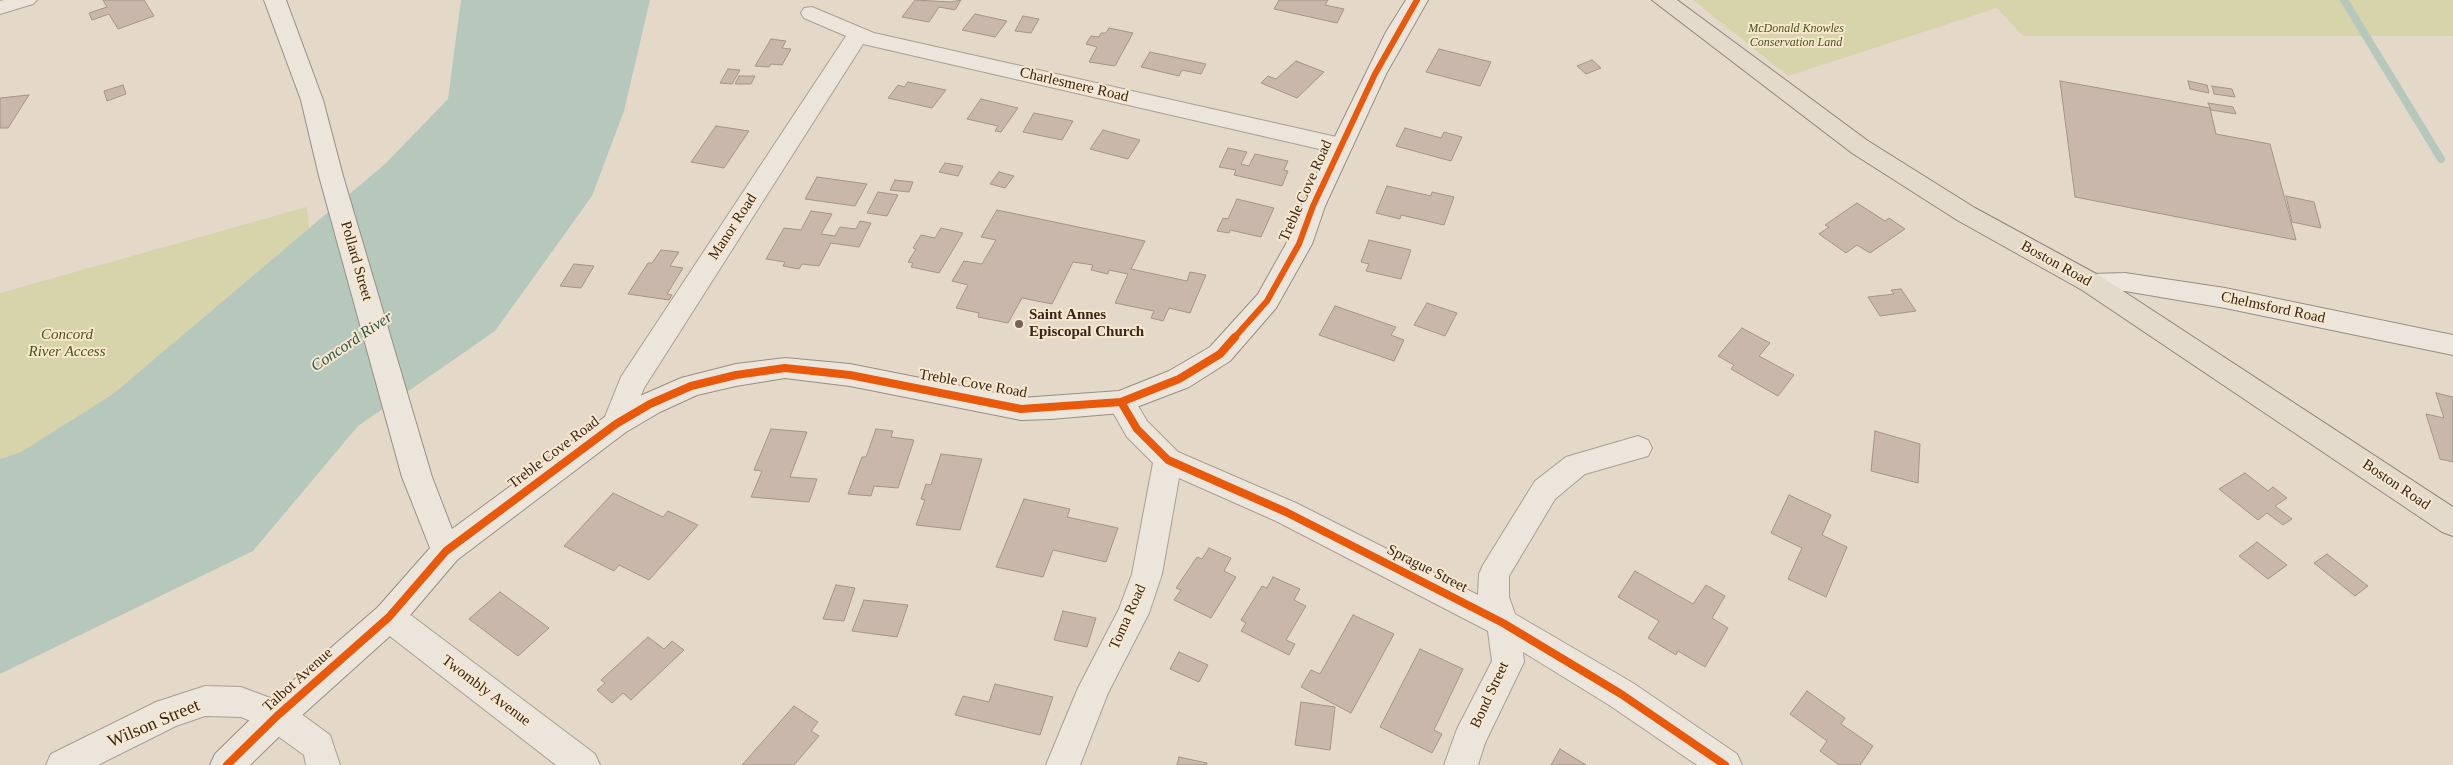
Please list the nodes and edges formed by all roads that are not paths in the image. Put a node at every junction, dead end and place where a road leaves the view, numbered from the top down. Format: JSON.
{"nodes":[{"id":1,"x":26,"y":0,"type":"edge"},
{"id":2,"x":275,"y":0,"type":"edge"},
{"id":3,"x":1417,"y":0,"type":"edge"},
{"id":4,"x":1663,"y":0,"type":"edge"},
{"id":5,"x":0,"y":8,"type":"edge"},
{"id":6,"x":812,"y":13,"type":"dead end"},
{"id":7,"x":858,"y":34,"type":"junction"},
{"id":8,"x":1341,"y":146,"type":"junction"},
{"id":9,"x":2091,"y":283,"type":"junction"},
{"id":10,"x":2453,"y":345,"type":"edge"},
{"id":11,"x":1121,"y":402,"type":"junction"},
{"id":12,"x":616,"y":424,"type":"junction"},
{"id":13,"x":1638,"y":448,"type":"dead end"},
{"id":14,"x":1168,"y":460,"type":"junction"},
{"id":15,"x":2453,"y":523,"type":"edge"},
{"id":16,"x":446,"y":552,"type":"junction"},
{"id":17,"x":388,"y":617,"type":"junction"},
{"id":18,"x":1504,"y":623,"type":"junction"},
{"id":19,"x":276,"y":716,"type":"junction"},
{"id":20,"x":62,"y":765,"type":"edge"},
{"id":21,"x":227,"y":765,"type":"edge"},
{"id":22,"x":323,"y":765,"type":"edge"},
{"id":23,"x":583,"y":765,"type":"edge"},
{"id":24,"x":1063,"y":765,"type":"edge"},
{"id":25,"x":1461,"y":765,"type":"edge"},
{"id":26,"x":1725,"y":765,"type":"edge"}],
"edges":[{"from":1,"to":5,"type":"street"},
{"from":2,"to":16,"type":"street","name":"Pollard Street"},
{"from":3,"to":8,"type":"street","name":"Treble Cove Road"},
{"from":4,"to":9,"type":"main road","name":"Boston Road"},
{"from":6,"to":7,"type":"street","name":"Charlesmere Road"},
{"from":7,"to":8,"type":"street","name":"Charlesmere Road"},
{"from":7,"to":12,"type":"street","name":"Manor Road"},
{"from":8,"to":11,"type":"street","name":"Treble Cove Road"},
{"from":9,"to":10,"type":"street","name":"Chelmsford Road"},
{"from":9,"to":15,"type":"main road","name":"Boston Road"},
{"from":11,"to":12,"type":"street","name":"Treble Cove Road"},
{"from":11,"to":14,"type":"street","name":"Sprague Street"},
{"from":12,"to":16,"type":"street","name":"Treble Cove Road"},
{"from":13,"to":18,"type":"street","name":"Bond Street"},
{"from":14,"to":18,"type":"street","name":"Sprague Street"},
{"from":14,"to":24,"type":"street","name":"Toma Road"},
{"from":16,"to":17,"type":"street","name":"Treble Cove Road"},
{"from":17,"to":19,"type":"street","name":"Talbot Avenue"},
{"from":17,"to":23,"type":"street","name":"Twombly Avenue"},
{"from":18,"to":25,"type":"street","name":"Bond Street"},
{"from":18,"to":26,"type":"street","name":"Sprague Street"},
{"from":19,"to":20,"type":"street","name":"Wilson Street"},
{"from":19,"to":21,"type":"street","name":"Talbot Avenue"},
{"from":19,"to":22,"type":"street","name":"Wilson Street"}]}
